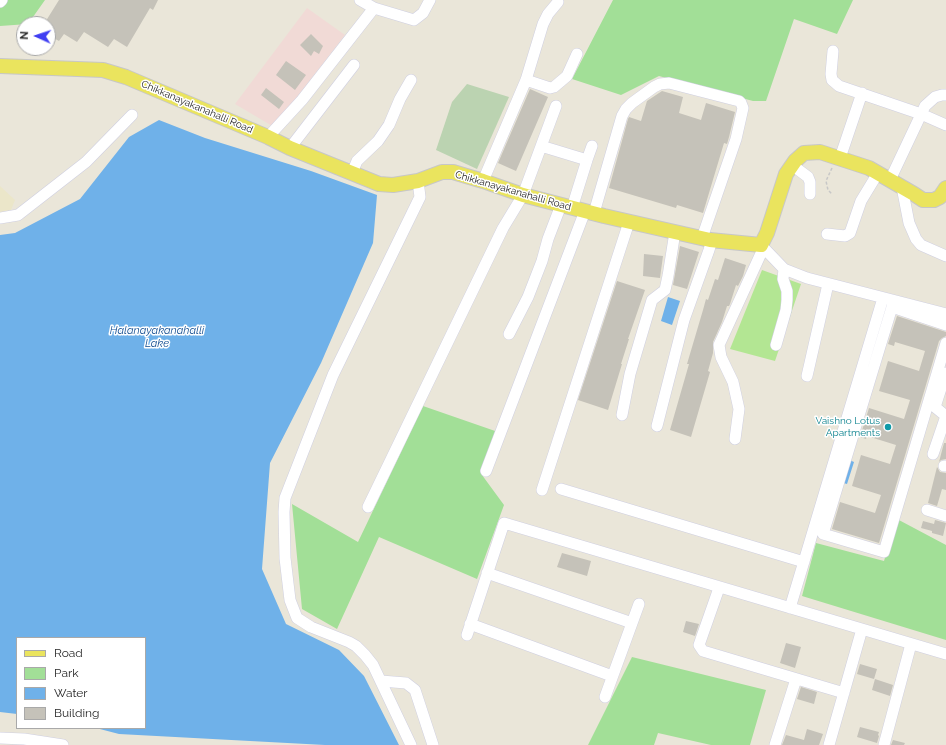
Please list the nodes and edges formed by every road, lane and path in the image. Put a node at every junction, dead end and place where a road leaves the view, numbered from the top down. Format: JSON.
{"nodes":[{"id":1,"x":360,"y":0,"type":"edge"},
{"id":2,"x":430,"y":0,"type":"edge"},
{"id":3,"x":558,"y":2,"type":"dead end"},
{"id":4,"x":374,"y":8,"type":"junction"},
{"id":5,"x":833,"y":51,"type":"dead end"},
{"id":6,"x":577,"y":54,"type":"dead end"},
{"id":7,"x":354,"y":65,"type":"dead end"},
{"id":8,"x":0,"y":66,"type":"edge"},
{"id":9,"x":411,"y":80,"type":"dead end"},
{"id":10,"x":526,"y":80,"type":"junction"},
{"id":11,"x":862,"y":93,"type":"junction"},
{"id":12,"x":946,"y":96,"type":"edge"},
{"id":13,"x":556,"y":106,"type":"dead end"},
{"id":14,"x":921,"y":114,"type":"junction"},
{"id":15,"x":132,"y":115,"type":"dead end"},
{"id":16,"x":946,"y":125,"type":"edge"},
{"id":17,"x":268,"y":137,"type":"junction"},
{"id":18,"x":542,"y":146,"type":"junction"},
{"id":19,"x":592,"y":146,"type":"dead end"},
{"id":20,"x":290,"y":148,"type":"junction"},
{"id":21,"x":839,"y":158,"type":"junction"},
{"id":22,"x":587,"y":160,"type":"junction"},
{"id":23,"x":792,"y":165,"type":"junction"},
{"id":24,"x":352,"y":173,"type":"junction"},
{"id":25,"x":878,"y":173,"type":"junction"},
{"id":26,"x":418,"y":181,"type":"junction"},
{"id":27,"x":483,"y":181,"type":"junction"},
{"id":28,"x":896,"y":184,"type":"junction"},
{"id":29,"x":945,"y":193,"type":"edge"},
{"id":30,"x":810,"y":194,"type":"dead end"},
{"id":31,"x":832,"y":194,"type":"dead end"},
{"id":32,"x":523,"y":195,"type":"junction"},
{"id":33,"x":578,"y":209,"type":"junction"},
{"id":34,"x":0,"y":218,"type":"edge"},
{"id":35,"x":629,"y":222,"type":"junction"},
{"id":36,"x":675,"y":232,"type":"junction"},
{"id":37,"x":827,"y":234,"type":"dead end"},
{"id":38,"x":707,"y":239,"type":"junction"},
{"id":39,"x":762,"y":247,"type":"junction"},
{"id":40,"x":946,"y":256,"type":"edge"},
{"id":41,"x":784,"y":269,"type":"junction"},
{"id":42,"x":828,"y":284,"type":"junction"},
{"id":43,"x":883,"y":298,"type":"junction"},
{"id":44,"x":920,"y":312,"type":"junction"},
{"id":45,"x":946,"y":314,"type":"edge"},
{"id":46,"x":946,"y":325,"type":"edge"},
{"id":47,"x":509,"y":334,"type":"dead end"},
{"id":48,"x":946,"y":343,"type":"edge"},
{"id":49,"x":776,"y":345,"type":"dead end"},
{"id":50,"x":946,"y":373,"type":"edge"},
{"id":51,"x":807,"y":376,"type":"dead end"},
{"id":52,"x":622,"y":416,"type":"dead end"},
{"id":53,"x":657,"y":426,"type":"dead end"},
{"id":54,"x":735,"y":439,"type":"dead end"},
{"id":55,"x":933,"y":454,"type":"dead end"},
{"id":56,"x":486,"y":471,"type":"dead end"},
{"id":57,"x":561,"y":489,"type":"dead end"},
{"id":58,"x":542,"y":490,"type":"dead end"},
{"id":59,"x":368,"y":507,"type":"dead end"},
{"id":60,"x":927,"y":510,"type":"dead end"},
{"id":61,"x":946,"y":516,"type":"edge"},
{"id":62,"x":804,"y":562,"type":"junction"},
{"id":63,"x":487,"y":573,"type":"junction"},
{"id":64,"x":719,"y":588,"type":"junction"},
{"id":65,"x":639,"y":604,"type":"dead end"},
{"id":66,"x":790,"y":608,"type":"junction"},
{"id":67,"x":632,"y":623,"type":"junction"},
{"id":68,"x":862,"y":629,"type":"junction"},
{"id":69,"x":911,"y":644,"type":"junction"},
{"id":70,"x":946,"y":654,"type":"edge"},
{"id":71,"x":612,"y":676,"type":"junction"},
{"id":72,"x":796,"y":679,"type":"junction"},
{"id":73,"x":381,"y":681,"type":"junction"},
{"id":74,"x":844,"y":693,"type":"junction"},
{"id":75,"x":604,"y":697,"type":"dead end"},
{"id":76,"x":0,"y":738,"type":"edge"},
{"id":77,"x":63,"y":745,"type":"edge"},
{"id":78,"x":411,"y":745,"type":"edge"},
{"id":79,"x":433,"y":745,"type":"edge"},
{"id":80,"x":775,"y":745,"type":"edge"},
{"id":81,"x":829,"y":745,"type":"edge"},
{"id":82,"x":884,"y":745,"type":"edge"}],
"edges":[{"from":1,"to":4,"type":"street"},
{"from":2,"to":4,"type":"street"},
{"from":3,"to":10,"type":"street"},
{"from":4,"to":17,"type":"street"},
{"from":5,"to":11,"type":"street"},
{"from":6,"to":10,"type":"street"},
{"from":7,"to":20,"type":"street"},
{"from":8,"to":17,"type":"main road","name":"Chikkanayakanahalli Road"},
{"from":9,"to":24,"type":"street"},
{"from":10,"to":27,"type":"street"},
{"from":11,"to":14,"type":"street"},
{"from":11,"to":21,"type":"street"},
{"from":12,"to":14,"type":"street"},
{"from":13,"to":18,"type":"street"},
{"from":14,"to":16,"type":"street"},
{"from":14,"to":28,"type":"street"},
{"from":15,"to":34,"type":"street"},
{"from":17,"to":20,"type":"main road","name":"Chikkanayakanahalli Road"},
{"from":18,"to":22,"type":"street"},
{"from":18,"to":32,"type":"street"},
{"from":19,"to":22,"type":"street"},
{"from":20,"to":24,"type":"main road","name":"Chikkanayakanahalli Road"},
{"from":21,"to":23,"type":"main road"},
{"from":21,"to":25,"type":"main road"},
{"from":21,"to":31,"type":"path"},
{"from":22,"to":33,"type":"street"},
{"from":23,"to":30,"type":"street"},
{"from":23,"to":39,"type":"main road"},
{"from":24,"to":26,"type":"main road","name":"Chikkanayakanahalli Road"},
{"from":25,"to":28,"type":"main road"},
{"from":25,"to":37,"type":"street"},
{"from":26,"to":27,"type":"main road","name":"Chikkanayakanahalli Road"},
{"from":26,"to":73,"type":"street"},
{"from":27,"to":32,"type":"main road","name":"Chikkanayakanahalli Road"},
{"from":28,"to":29,"type":"main road"},
{"from":28,"to":40,"type":"street"},
{"from":32,"to":33,"type":"main road","name":"Chikkanayakanahalli Road"},
{"from":32,"to":59,"type":"street"},
{"from":33,"to":35,"type":"main road","name":"Chikkanayakanahalli Road"},
{"from":33,"to":38,"type":"street"},
{"from":33,"to":47,"type":"street"},
{"from":33,"to":56,"type":"street"},
{"from":35,"to":36,"type":"main road","name":"Chikkanayakanahalli Road"},
{"from":35,"to":58,"type":"street"},
{"from":36,"to":38,"type":"main road","name":"Chikkanayakanahalli Road"},
{"from":36,"to":52,"type":"street"},
{"from":38,"to":39,"type":"main road","name":"Chikkanayakanahalli Road"},
{"from":38,"to":53,"type":"street"},
{"from":39,"to":41,"type":"street"},
{"from":39,"to":54,"type":"street"},
{"from":41,"to":42,"type":"street"},
{"from":41,"to":49,"type":"street"},
{"from":42,"to":43,"type":"street"},
{"from":42,"to":51,"type":"street"},
{"from":43,"to":44,"type":"street"},
{"from":43,"to":62,"type":"street"},
{"from":44,"to":45,"type":"street"},
{"from":44,"to":46,"type":"street"},
{"from":44,"to":48,"type":"street"},
{"from":50,"to":55,"type":"street"},
{"from":57,"to":62,"type":"street"},
{"from":60,"to":61,"type":"street"},
{"from":62,"to":66,"type":"street"},
{"from":63,"to":64,"type":"street"},
{"from":63,"to":67,"type":"street"},
{"from":63,"to":71,"type":"street"},
{"from":64,"to":66,"type":"street"},
{"from":64,"to":72,"type":"street"},
{"from":65,"to":67,"type":"street"},
{"from":66,"to":68,"type":"street"},
{"from":67,"to":71,"type":"street"},
{"from":68,"to":69,"type":"street"},
{"from":68,"to":74,"type":"street"},
{"from":69,"to":70,"type":"street"},
{"from":69,"to":82,"type":"street"},
{"from":71,"to":75,"type":"street"},
{"from":72,"to":74,"type":"street"},
{"from":72,"to":80,"type":"street"},
{"from":73,"to":78,"type":"street"},
{"from":73,"to":79,"type":"street"},
{"from":74,"to":81,"type":"street"},
{"from":76,"to":77,"type":"street"}]}
